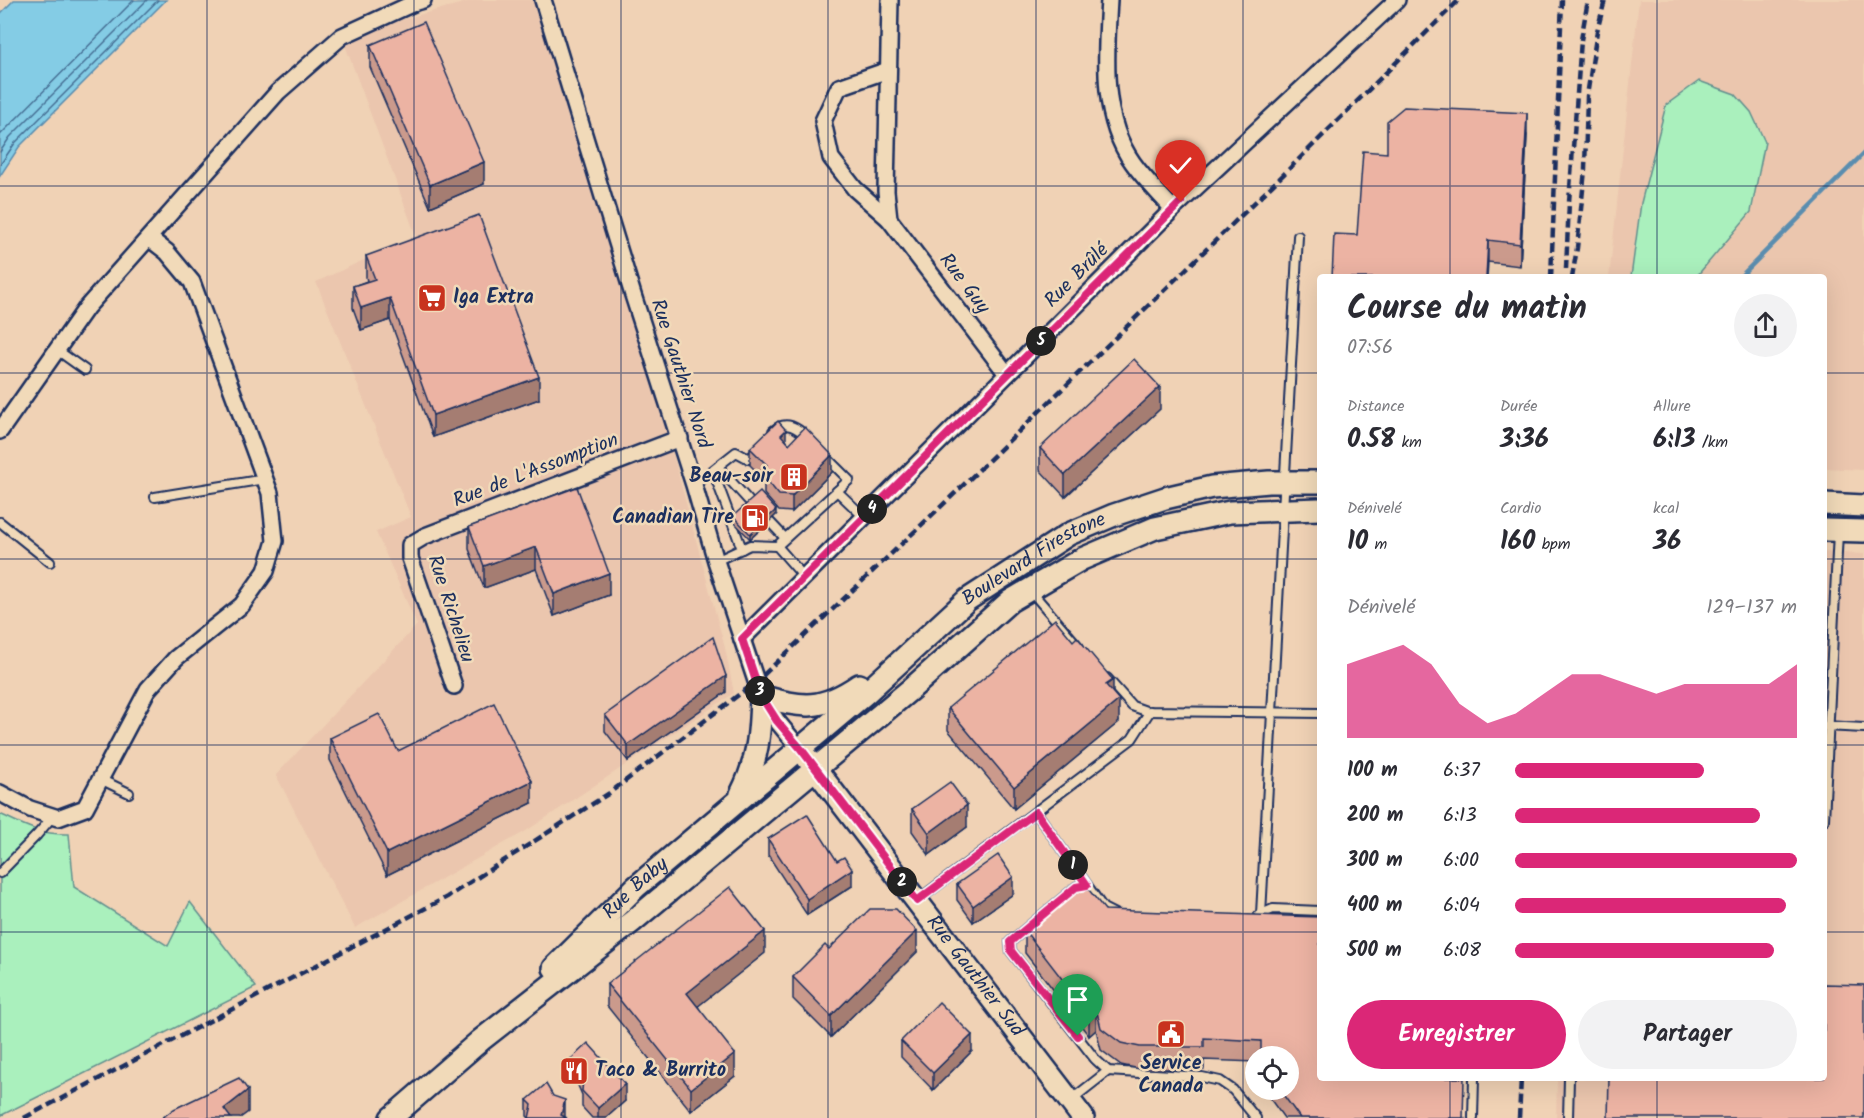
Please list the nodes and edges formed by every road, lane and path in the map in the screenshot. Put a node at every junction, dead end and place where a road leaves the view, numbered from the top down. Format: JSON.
{"nodes":[{"id":1,"x":423,"y":0,"type":"edge"},
{"id":2,"x":543,"y":0,"type":"edge"},
{"id":3,"x":890,"y":0,"type":"edge"},
{"id":4,"x":1109,"y":0,"type":"edge"},
{"id":5,"x":1393,"y":2,"type":"edge"},
{"id":6,"x":888,"y":70,"type":"junction"},
{"id":7,"x":1173,"y":209,"type":"junction"},
{"id":8,"x":889,"y":219,"type":"junction"},
{"id":9,"x":1298,"y":236,"type":"dead end"},
{"id":10,"x":149,"y":238,"type":"junction"},
{"id":11,"x":57,"y":350,"type":"junction"},
{"id":12,"x":85,"y":370,"type":"dead end"},
{"id":13,"x":1007,"y":374,"type":"junction"},
{"id":14,"x":0,"y":431,"type":"edge"},
{"id":15,"x":771,"y":434,"type":"edge"},
{"id":16,"x":680,"y":438,"type":"junction"},
{"id":17,"x":765,"y":443,"type":"edge"},
{"id":18,"x":715,"y":469,"type":"junction"},
{"id":19,"x":265,"y":479,"type":"junction"},
{"id":20,"x":1285,"y":482,"type":"junction"},
{"id":21,"x":1317,"y":482,"type":"edge"},
{"id":22,"x":694,"y":485,"type":"junction"},
{"id":23,"x":837,"y":491,"type":"junction"},
{"id":24,"x":155,"y":497,"type":"dead end"},
{"id":25,"x":748,"y":500,"type":"edge"},
{"id":26,"x":1827,"y":504,"type":"edge"},
{"id":27,"x":1864,"y":506,"type":"edge"},
{"id":28,"x":1317,"y":509,"type":"edge"},
{"id":29,"x":1283,"y":511,"type":"junction"},
{"id":30,"x":766,"y":518,"type":"edge"},
{"id":31,"x":864,"y":518,"type":"junction"},
{"id":32,"x":0,"y":522,"type":"edge"},
{"id":33,"x":1831,"y":530,"type":"edge"},
{"id":34,"x":1864,"y":531,"type":"edge"},
{"id":35,"x":785,"y":538,"type":"junction"},
{"id":36,"x":410,"y":545,"type":"joint"},
{"id":37,"x":777,"y":546,"type":"junction"},
{"id":38,"x":742,"y":549,"type":"junction"},
{"id":39,"x":716,"y":561,"type":"junction"},
{"id":40,"x":50,"y":562,"type":"dead end"},
{"id":41,"x":804,"y":578,"type":"junction"},
{"id":42,"x":1030,"y":590,"type":"junction"},
{"id":43,"x":742,"y":639,"type":"junction"},
{"id":44,"x":923,"y":640,"type":"junction"},
{"id":45,"x":1087,"y":655,"type":"edge"},
{"id":46,"x":1102,"y":673,"type":"edge"},
{"id":47,"x":453,"y":686,"type":"dead end"},
{"id":48,"x":1827,"y":687,"type":"edge"},
{"id":49,"x":761,"y":696,"type":"junction"},
{"id":50,"x":1150,"y":711,"type":"junction"},
{"id":51,"x":1272,"y":713,"type":"junction"},
{"id":52,"x":1317,"y":713,"type":"edge"},
{"id":53,"x":1827,"y":726,"type":"edge"},
{"id":54,"x":1864,"y":728,"type":"edge"},
{"id":55,"x":801,"y":749,"type":"junction"},
{"id":56,"x":815,"y":768,"type":"junction"},
{"id":57,"x":100,"y":779,"type":"junction"},
{"id":58,"x":0,"y":793,"type":"edge"},
{"id":59,"x":129,"y":793,"type":"dead end"},
{"id":60,"x":737,"y":802,"type":"junction"},
{"id":61,"x":1036,"y":812,"type":"junction"},
{"id":62,"x":53,"y":816,"type":"junction"},
{"id":63,"x":0,"y":873,"type":"edge"},
{"id":64,"x":1087,"y":885,"type":"junction"},
{"id":65,"x":917,"y":901,"type":"junction"},
{"id":66,"x":1317,"y":911,"type":"edge"},
{"id":67,"x":1261,"y":914,"type":"junction"},
{"id":68,"x":1127,"y":915,"type":"edge"},
{"id":69,"x":1250,"y":916,"type":"edge"},
{"id":70,"x":481,"y":1040,"type":"junction"},
{"id":71,"x":1108,"y":1071,"type":"junction"},
{"id":72,"x":1474,"y":1081,"type":"edge"},
{"id":73,"x":1569,"y":1081,"type":"edge"},
{"id":74,"x":1070,"y":1100,"type":"junction"},
{"id":75,"x":391,"y":1118,"type":"edge"},
{"id":76,"x":1083,"y":1118,"type":"edge"},
{"id":77,"x":1256,"y":1118,"type":"edge"},
{"id":78,"x":1473,"y":1118,"type":"edge"},
{"id":79,"x":1568,"y":1118,"type":"edge"}],
"edges":[{"from":1,"to":10,"type":"street"},
{"from":2,"to":16,"type":"street","name":"Rue Gauthier Nord"},
{"from":3,"to":6,"type":"street"},
{"from":4,"to":7,"type":"street"},
{"from":5,"to":7,"type":"street","name":"Rue Brûlé"},
{"from":6,"to":8,"type":"street"},
{"from":6,"to":8,"type":"street","name":"Rue Guy"},
{"from":7,"to":13,"type":"street","name":"Rue Brûlé"},
{"from":8,"to":13,"type":"street","name":"Rue Guy"},
{"from":9,"to":20,"type":"lane"},
{"from":10,"to":11,"type":"street"},
{"from":10,"to":19,"type":"street"},
{"from":11,"to":12,"type":"lane"},
{"from":11,"to":14,"type":"street"},
{"from":13,"to":31,"type":"street","name":"Rue Brûlé"},
{"from":15,"to":23,"type":"lane"},
{"from":16,"to":22,"type":"street","name":"Rue Gauthier Nord"},
{"from":16,"to":36,"type":"street","name":"Rue de L'Assomption"},
{"from":17,"to":18,"type":"lane"},
{"from":18,"to":22,"type":"lane"},
{"from":18,"to":25,"type":"lane"},
{"from":18,"to":38,"type":"lane"},
{"from":19,"to":24,"type":"lane"},
{"from":19,"to":57,"type":"street"},
{"from":20,"to":21,"type":"main road","name":"Boulevard Firestone"},
{"from":20,"to":29,"type":"lane"},
{"from":20,"to":44,"type":"main road","name":"Boulevard Firestone"},
{"from":22,"to":39,"type":"street","name":"Rue Gauthier Nord"},
{"from":23,"to":31,"type":"lane"},
{"from":23,"to":35,"type":"lane"},
{"from":26,"to":27,"type":"main road"},
{"from":28,"to":29,"type":"main road","name":"Boulevard Firestone"},
{"from":29,"to":42,"type":"main road","name":"Boulevard Firestone"},
{"from":29,"to":51,"type":"lane"},
{"from":30,"to":35,"type":"lane"},
{"from":31,"to":41,"type":"street","name":"Rue Brûlé"},
{"from":32,"to":40,"type":"lane"},
{"from":33,"to":34,"type":"main road"},
{"from":33,"to":48,"type":"lane"},
{"from":35,"to":37,"type":"lane"},
{"from":36,"to":47,"type":"street","name":"Rue Richelieu"},
{"from":37,"to":38,"type":"lane"},
{"from":37,"to":41,"type":"lane"},
{"from":38,"to":39,"type":"lane"},
{"from":39,"to":43,"type":"street","name":"Rue Gauthier Nord"},
{"from":41,"to":43,"type":"street","name":"Rue Brûlé"},
{"from":42,"to":45,"type":"lane"},
{"from":42,"to":56,"type":"main road","name":"Boulevard Firestone"},
{"from":43,"to":49,"type":"street","name":"Rue Gauthier Nord"},
{"from":44,"to":49,"type":"main road"},
{"from":44,"to":55,"type":"main road","name":"Boulevard Firestone"},
{"from":46,"to":50,"type":"lane"},
{"from":49,"to":55,"type":"street","name":"Rue Gauthier Nord"},
{"from":49,"to":60,"type":"main road"},
{"from":50,"to":51,"type":"lane"},
{"from":50,"to":61,"type":"lane"},
{"from":51,"to":52,"type":"lane"},
{"from":51,"to":67,"type":"lane"},
{"from":53,"to":54,"type":"lane"},
{"from":55,"to":56,"type":"main road","name":"Rue Gauthier Sud"},
{"from":55,"to":60,"type":"main road","name":"Rue Baby"},
{"from":56,"to":65,"type":"main road","name":"Rue Gauthier Sud"},
{"from":56,"to":70,"type":"main road","name":"Rue Baby"},
{"from":57,"to":59,"type":"lane"},
{"from":57,"to":62,"type":"street"},
{"from":58,"to":62,"type":"street"},
{"from":60,"to":70,"type":"main road","name":"Rue Baby"},
{"from":61,"to":64,"type":"lane"},
{"from":61,"to":65,"type":"lane"},
{"from":62,"to":63,"type":"lane"},
{"from":64,"to":68,"type":"lane"},
{"from":64,"to":71,"type":"lane"},
{"from":65,"to":74,"type":"main road","name":"Rue Gauthier Sud"},
{"from":66,"to":67,"type":"lane"},
{"from":67,"to":69,"type":"lane"},
{"from":70,"to":75,"type":"main road","name":"Rue Baby"},
{"from":71,"to":74,"type":"lane"},
{"from":71,"to":77,"type":"lane"},
{"from":72,"to":78,"type":"lane"},
{"from":73,"to":79,"type":"lane"},
{"from":74,"to":76,"type":"main road","name":"Rue Gauthier Sud"}]}
